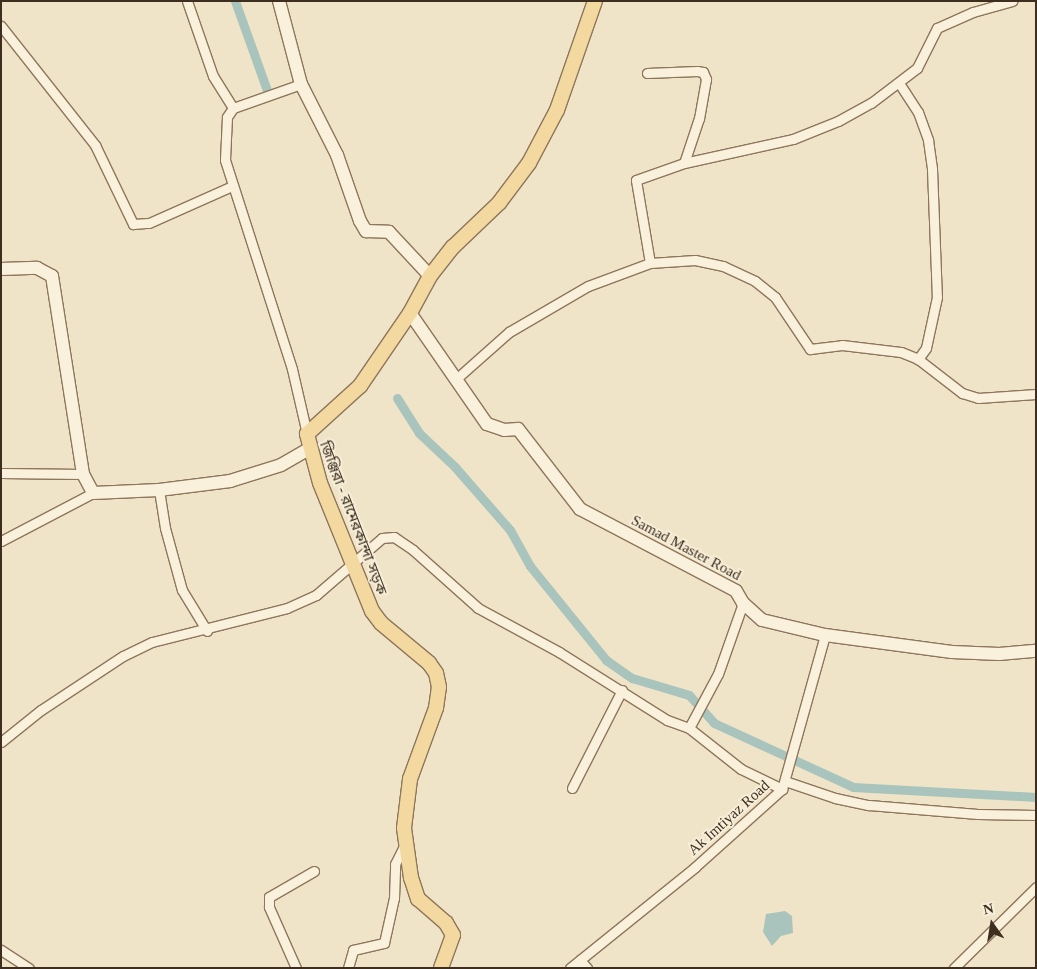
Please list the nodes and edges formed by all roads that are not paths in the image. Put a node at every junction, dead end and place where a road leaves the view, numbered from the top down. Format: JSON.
{"nodes":[{"id":1,"x":187,"y":1,"type":"edge"},
{"id":2,"x":595,"y":1,"type":"edge"},
{"id":3,"x":1012,"y":1,"type":"edge"},
{"id":4,"x":282,"y":2,"type":"edge"},
{"id":5,"x":1,"y":26,"type":"edge"},
{"id":6,"x":647,"y":73,"type":"dead end"},
{"id":7,"x":899,"y":83,"type":"junction"},
{"id":8,"x":301,"y":84,"type":"junction"},
{"id":9,"x":233,"y":108,"type":"junction"},
{"id":10,"x":684,"y":163,"type":"junction"},
{"id":11,"x":232,"y":186,"type":"junction"},
{"id":12,"x":650,"y":264,"type":"junction"},
{"id":13,"x":1,"y":268,"type":"edge"},
{"id":14,"x":430,"y":276,"type":"junction"},
{"id":15,"x":410,"y":313,"type":"junction"},
{"id":16,"x":918,"y":359,"type":"junction"},
{"id":17,"x":456,"y":379,"type":"junction"},
{"id":18,"x":1036,"y":394,"type":"edge"},
{"id":19,"x":307,"y":434,"type":"junction"},
{"id":20,"x":309,"y":449,"type":"junction"},
{"id":21,"x":1,"y":473,"type":"edge"},
{"id":22,"x":83,"y":474,"type":"junction"},
{"id":23,"x":159,"y":490,"type":"junction"},
{"id":24,"x":94,"y":493,"type":"junction"},
{"id":25,"x":1,"y":541,"type":"edge"},
{"id":26,"x":351,"y":563,"type":"junction"},
{"id":27,"x":743,"y":603,"type":"junction"},
{"id":28,"x":207,"y":631,"type":"junction"},
{"id":29,"x":825,"y":635,"type":"junction"},
{"id":30,"x":1036,"y":651,"type":"edge"},
{"id":31,"x":622,"y":690,"type":"junction"},
{"id":32,"x":689,"y":728,"type":"junction"},
{"id":33,"x":1,"y":742,"type":"edge"},
{"id":34,"x":785,"y":782,"type":"junction"},
{"id":35,"x":572,"y":788,"type":"dead end"},
{"id":36,"x":1036,"y":815,"type":"edge"},
{"id":37,"x":405,"y":844,"type":"junction"},
{"id":38,"x":314,"y":871,"type":"dead end"},
{"id":39,"x":1036,"y":887,"type":"edge"},
{"id":40,"x":1,"y":950,"type":"edge"},
{"id":41,"x":580,"y":960,"type":"junction"},
{"id":42,"x":29,"y":968,"type":"edge"},
{"id":43,"x":296,"y":968,"type":"edge"},
{"id":44,"x":348,"y":968,"type":"edge"},
{"id":45,"x":441,"y":968,"type":"edge"},
{"id":46,"x":570,"y":968,"type":"edge"},
{"id":47,"x":588,"y":968,"type":"edge"},
{"id":48,"x":954,"y":968,"type":"edge"}],
"edges":[{"from":1,"to":9,"type":"street"},
{"from":2,"to":14,"type":"main road","name":"জিঞ্জিরা - রামেরকান্দা সড়ক"},
{"from":3,"to":7,"type":"street"},
{"from":4,"to":8,"type":"street"},
{"from":5,"to":11,"type":"street"},
{"from":6,"to":10,"type":"street"},
{"from":7,"to":10,"type":"street"},
{"from":7,"to":16,"type":"street"},
{"from":8,"to":9,"type":"street"},
{"from":8,"to":14,"type":"street"},
{"from":9,"to":11,"type":"street"},
{"from":10,"to":12,"type":"street"},
{"from":11,"to":19,"type":"street"},
{"from":12,"to":16,"type":"street"},
{"from":12,"to":17,"type":"street"},
{"from":13,"to":22,"type":"street"},
{"from":14,"to":15,"type":"main road","name":"জিঞ্জিরা - রামেরকান্দা সড়ক"},
{"from":15,"to":17,"type":"street","name":"Samad Master Road"},
{"from":15,"to":19,"type":"main road","name":"জিঞ্জিরা - রামেরকান্দা সড়ক"},
{"from":16,"to":18,"type":"street"},
{"from":17,"to":27,"type":"street","name":"Samad Master Road"},
{"from":19,"to":20,"type":"main road","name":"জিঞ্জিরা - রামেরকান্দা সড়ক"},
{"from":20,"to":23,"type":"street"},
{"from":20,"to":26,"type":"main road","name":"জিঞ্জিরা - রামেরকান্দা সড়ক"},
{"from":21,"to":22,"type":"street"},
{"from":22,"to":24,"type":"street"},
{"from":23,"to":24,"type":"street"},
{"from":23,"to":28,"type":"street"},
{"from":24,"to":25,"type":"street"},
{"from":26,"to":28,"type":"street"},
{"from":26,"to":31,"type":"street"},
{"from":26,"to":37,"type":"main road","name":"জিঞ্জিরা - রামেরকান্দা সড়ক"},
{"from":27,"to":29,"type":"street","name":"Samad Master Road"},
{"from":27,"to":32,"type":"street"},
{"from":28,"to":33,"type":"street"},
{"from":29,"to":30,"type":"street","name":"Samad Master Road"},
{"from":29,"to":34,"type":"street","name":"Ak Imtiyaz Road"},
{"from":31,"to":32,"type":"street"},
{"from":31,"to":35,"type":"street"},
{"from":32,"to":34,"type":"street"},
{"from":34,"to":36,"type":"street"},
{"from":34,"to":41,"type":"street","name":"Ak Imtiyaz Road"},
{"from":37,"to":44,"type":"street"},
{"from":37,"to":45,"type":"main road","name":"জিঞ্জিরা - রামেরকান্দা সড়ক"},
{"from":38,"to":43,"type":"street"},
{"from":39,"to":48,"type":"street"},
{"from":40,"to":42,"type":"street"},
{"from":41,"to":46,"type":"street","name":"Ak Imtiyaz Road"},
{"from":41,"to":47,"type":"street"}]}
